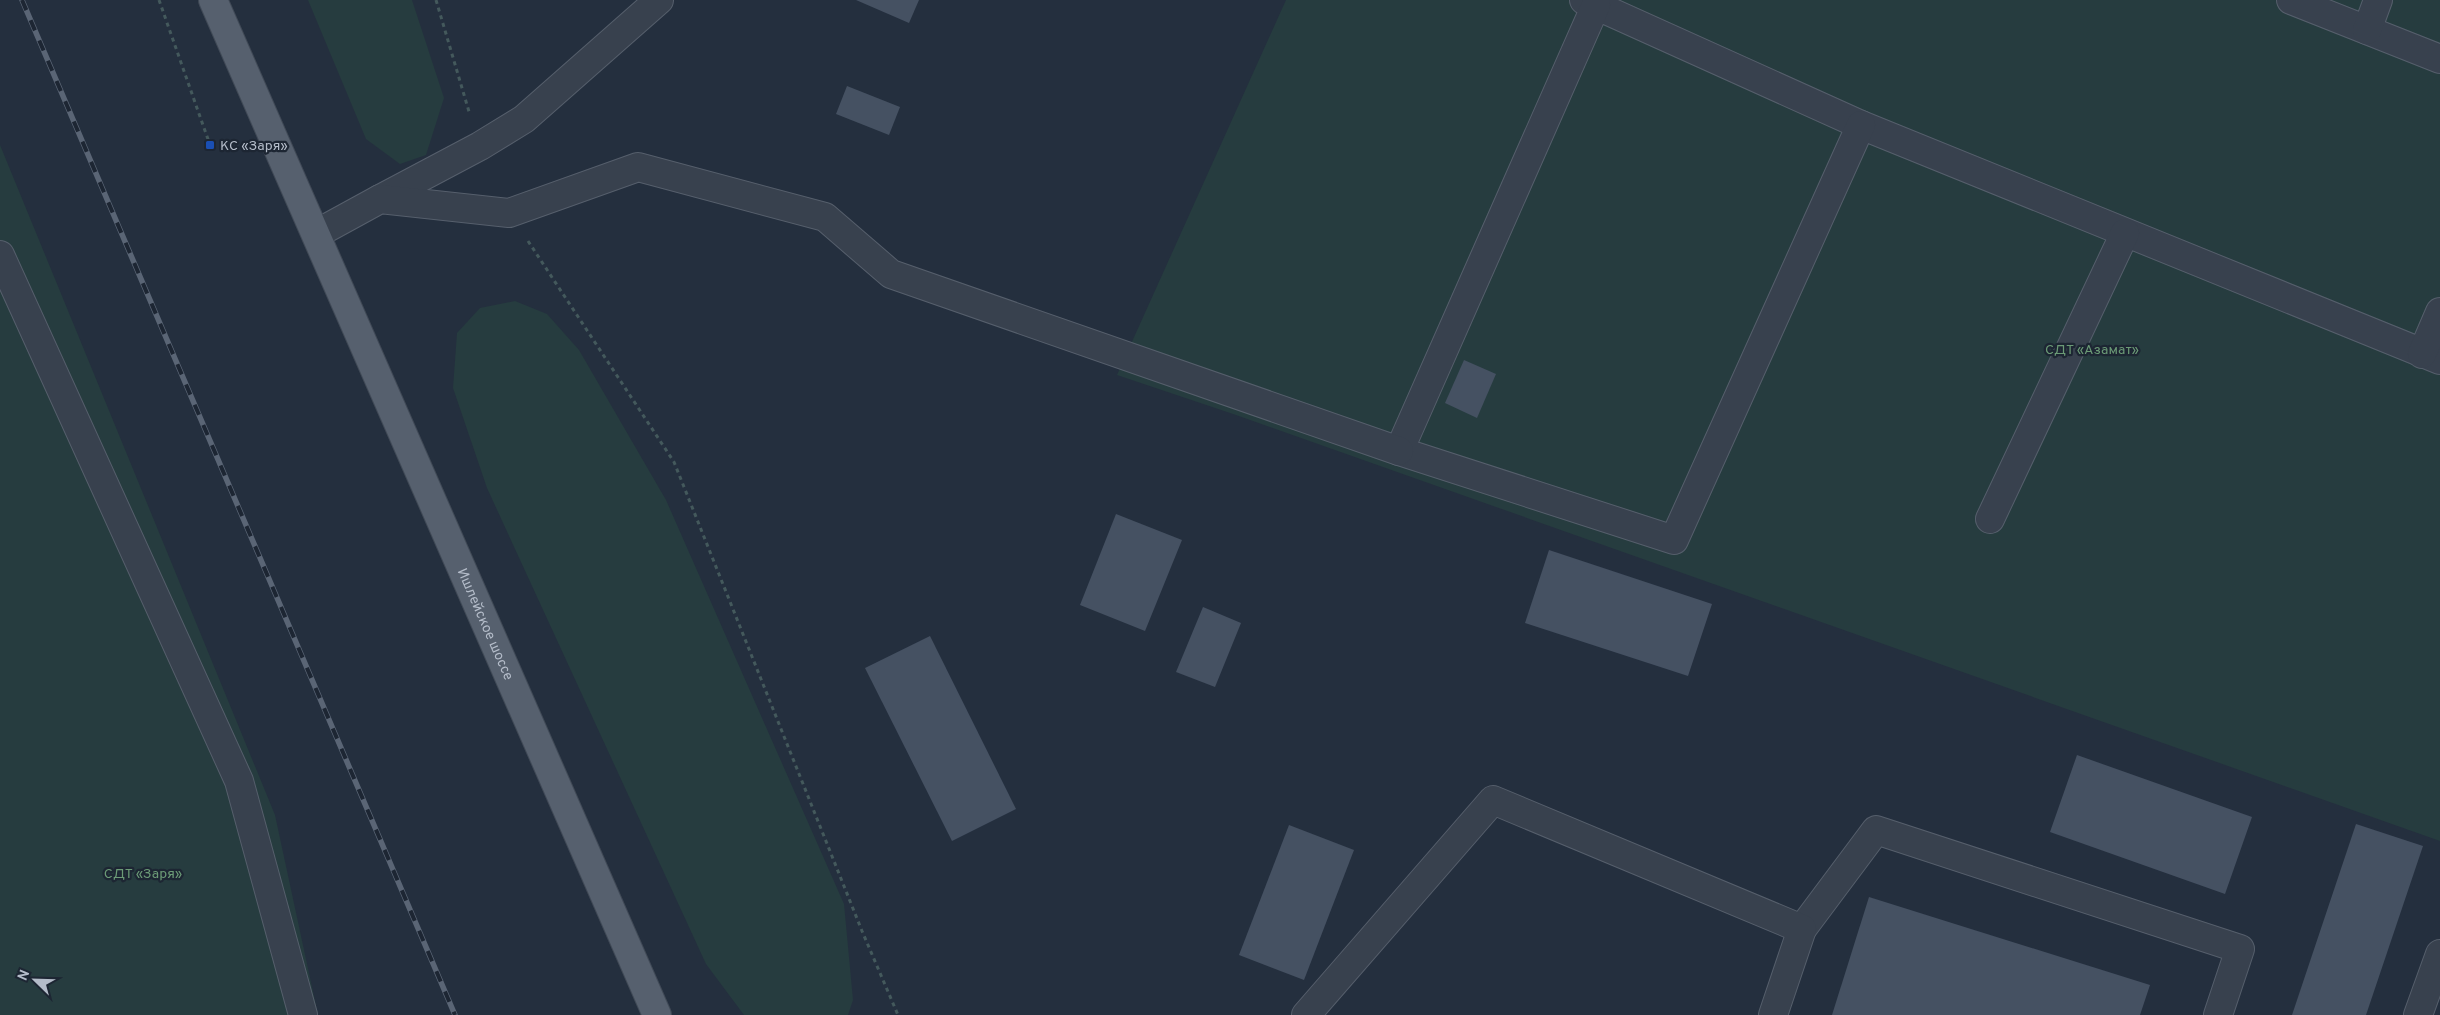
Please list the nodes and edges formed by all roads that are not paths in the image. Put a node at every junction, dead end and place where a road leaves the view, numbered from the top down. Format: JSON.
{"nodes":[{"id":1,"x":213,"y":0,"type":"edge"},
{"id":2,"x":659,"y":0,"type":"edge"},
{"id":3,"x":2291,"y":0,"type":"edge"},
{"id":4,"x":2378,"y":0,"type":"edge"},
{"id":5,"x":1590,"y":3,"type":"edge"},
{"id":6,"x":2367,"y":30,"type":"junction"},
{"id":7,"x":2440,"y":59,"type":"edge"},
{"id":8,"x":1861,"y":125,"type":"junction"},
{"id":9,"x":380,"y":200,"type":"junction"},
{"id":10,"x":2125,"y":233,"type":"junction"},
{"id":11,"x":316,"y":234,"type":"junction"},
{"id":12,"x":0,"y":255,"type":"edge"},
{"id":13,"x":2440,"y":312,"type":"edge"},
{"id":14,"x":2431,"y":357,"type":"edge"},
{"id":15,"x":1399,"y":451,"type":"junction"},
{"id":16,"x":1990,"y":518,"type":"dead end"},
{"id":17,"x":1802,"y":929,"type":"junction"},
{"id":18,"x":2440,"y":954,"type":"edge"},
{"id":19,"x":303,"y":1015,"type":"edge"},
{"id":20,"x":657,"y":1015,"type":"edge"},
{"id":21,"x":1306,"y":1015,"type":"edge"},
{"id":22,"x":1773,"y":1015,"type":"edge"},
{"id":23,"x":2218,"y":1015,"type":"edge"},
{"id":24,"x":2418,"y":1015,"type":"edge"}],
"edges":[{"from":1,"to":11,"type":"main road","name":"Ишлейское шоссе"},
{"from":2,"to":9,"type":"street"},
{"from":3,"to":6,"type":"street"},
{"from":4,"to":6,"type":"street"},
{"from":5,"to":8,"type":"street"},
{"from":5,"to":15,"type":"street"},
{"from":6,"to":7,"type":"street"},
{"from":8,"to":10,"type":"street"},
{"from":8,"to":15,"type":"street"},
{"from":9,"to":11,"type":"street"},
{"from":9,"to":15,"type":"street"},
{"from":10,"to":14,"type":"street"},
{"from":10,"to":16,"type":"street"},
{"from":11,"to":20,"type":"main road","name":"Ишлейское шоссе"},
{"from":12,"to":19,"type":"street"},
{"from":13,"to":14,"type":"street"},
{"from":17,"to":21,"type":"street"},
{"from":17,"to":22,"type":"street"},
{"from":17,"to":23,"type":"street"},
{"from":18,"to":24,"type":"street"}]}
